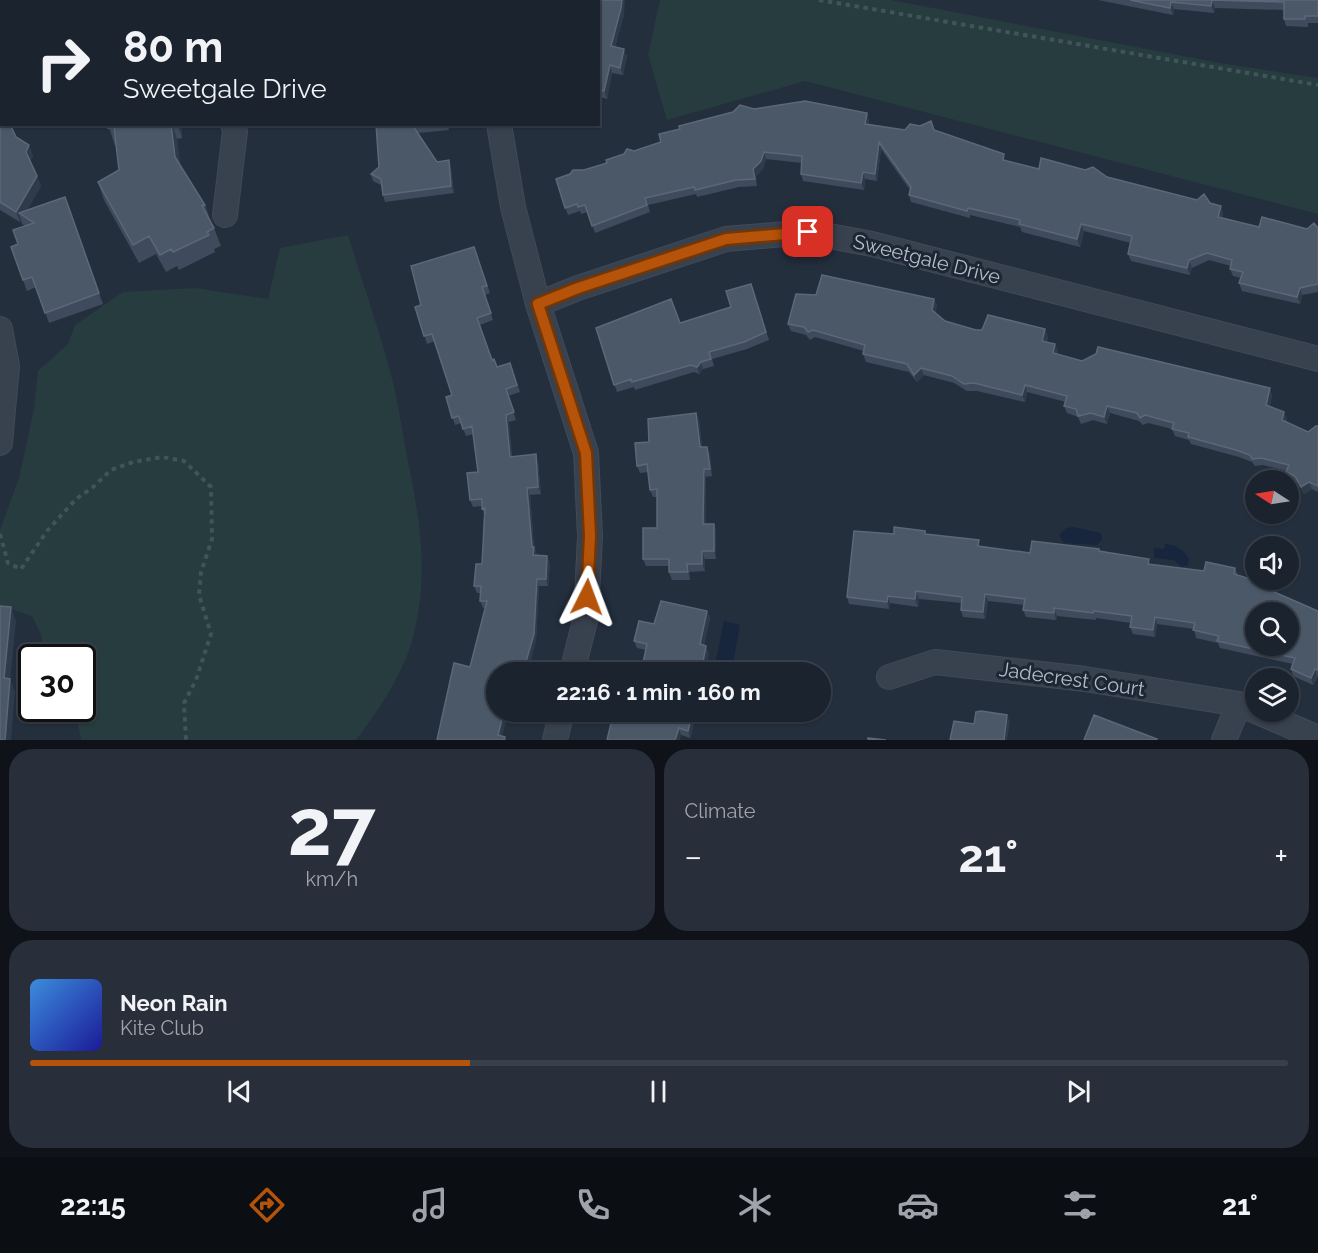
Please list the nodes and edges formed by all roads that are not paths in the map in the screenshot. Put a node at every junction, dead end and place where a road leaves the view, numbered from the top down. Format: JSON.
{"nodes":[{"id":1,"x":234,"y":126,"type":"edge"},
{"id":2,"x":499,"y":126,"type":"edge"},
{"id":3,"x":225,"y":215,"type":"dead end"},
{"id":4,"x":538,"y":304,"type":"junction"},
{"id":5,"x":0,"y":330,"type":"edge"},
{"id":6,"x":1318,"y":359,"type":"edge"},
{"id":7,"x":0,"y":443,"type":"edge"},
{"id":8,"x":575,"y":662,"type":"edge"},
{"id":9,"x":889,"y":677,"type":"dead end"},
{"id":10,"x":1245,"y":708,"type":"edge"},
{"id":11,"x":1245,"y":715,"type":"edge"},
{"id":12,"x":559,"y":722,"type":"edge"},
{"id":13,"x":1280,"y":722,"type":"edge"},
{"id":14,"x":1318,"y":738,"type":"edge"},
{"id":15,"x":555,"y":740,"type":"edge"},
{"id":16,"x":1224,"y":740,"type":"edge"}],
"edges":[{"from":1,"to":3,"type":"street"},
{"from":2,"to":4,"type":"street"},
{"from":4,"to":6,"type":"street","name":"Sweetgale Drive"},
{"from":4,"to":8,"type":"street"},
{"from":5,"to":7,"type":"street"},
{"from":9,"to":10,"type":"street","name":"Jadecrest Court"},
{"from":11,"to":16,"type":"street"},
{"from":12,"to":15,"type":"street"},
{"from":13,"to":14,"type":"street","name":"Jadecrest Court"}]}
